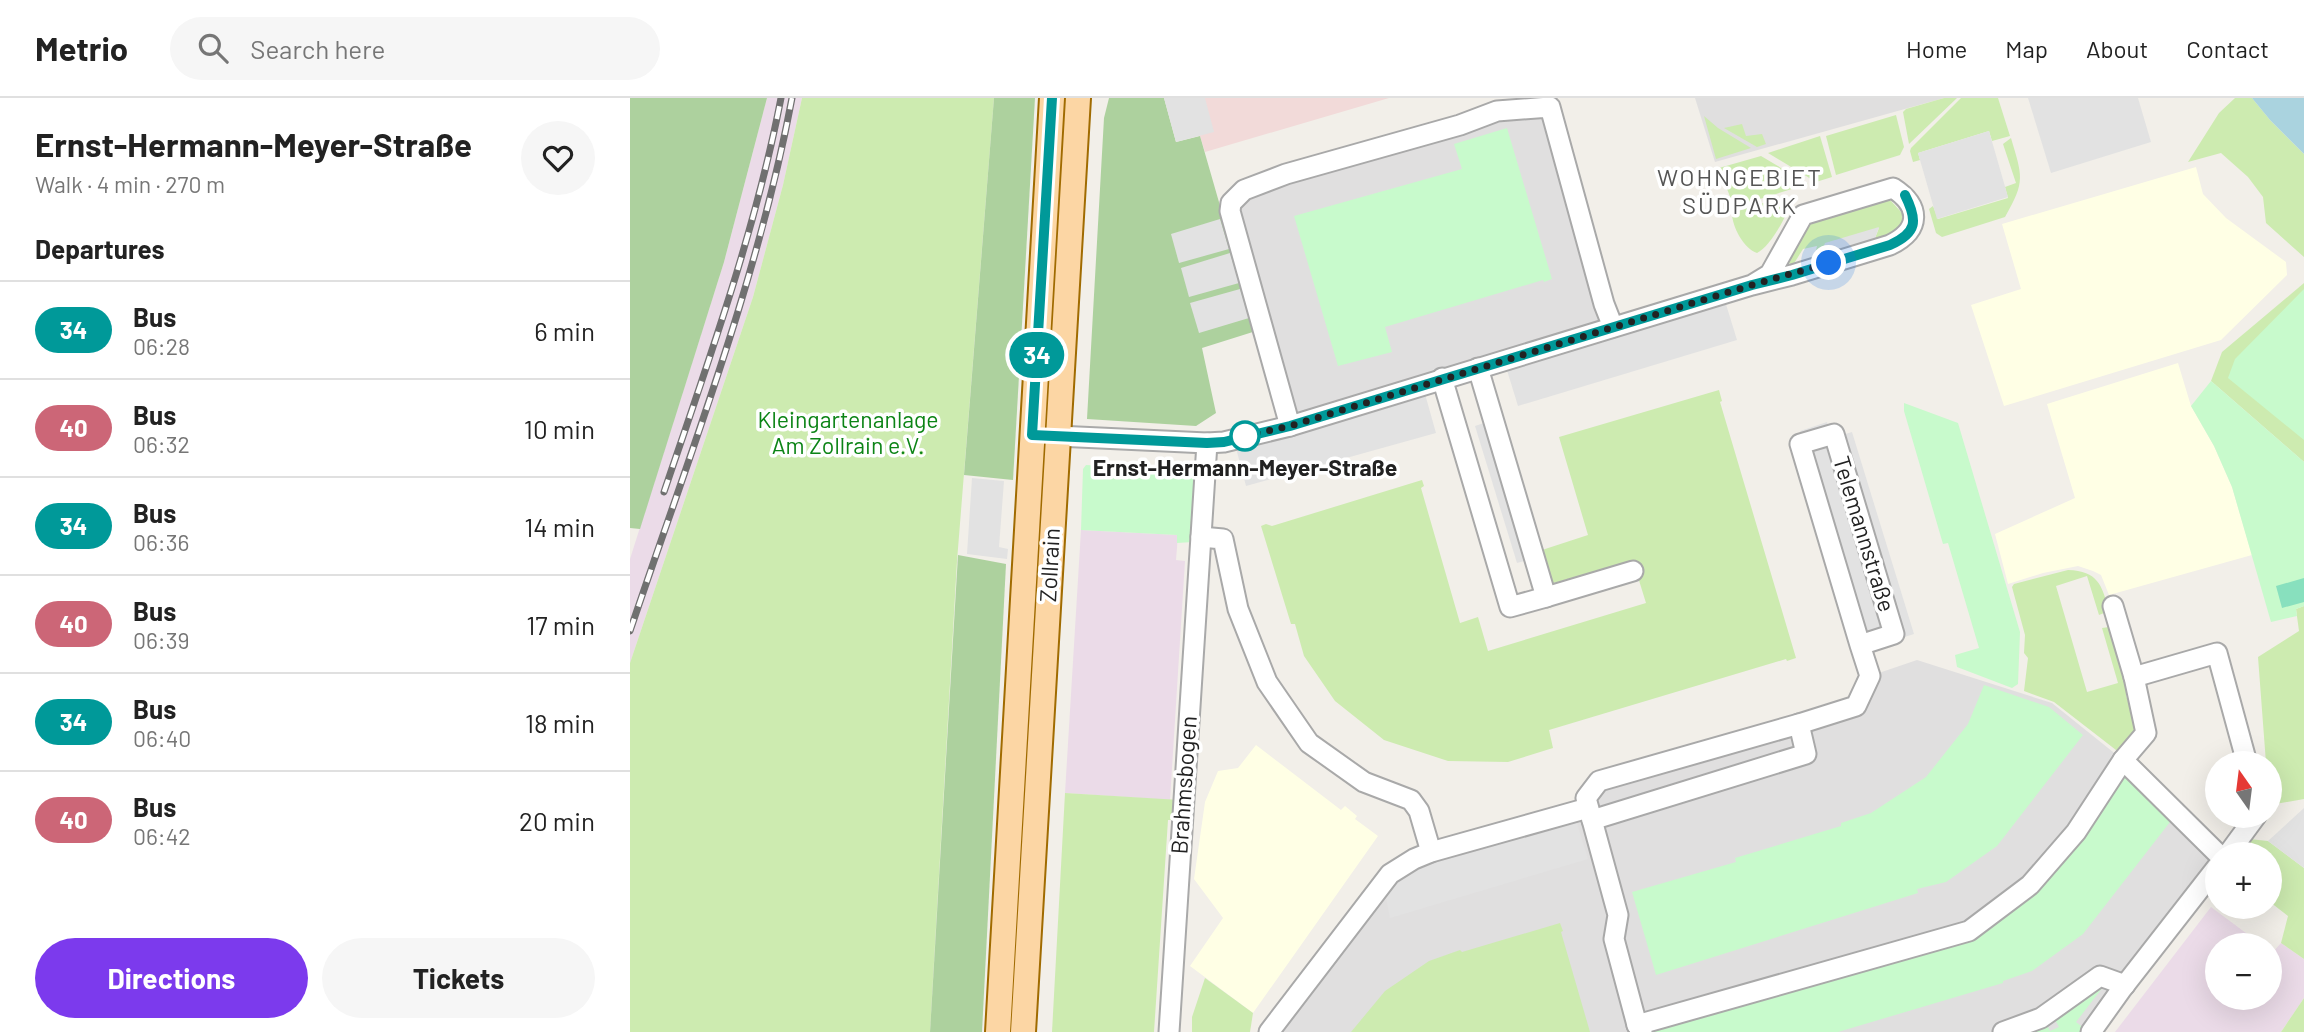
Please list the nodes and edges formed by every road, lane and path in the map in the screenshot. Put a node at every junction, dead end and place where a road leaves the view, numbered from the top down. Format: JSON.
{"nodes":[{"id":1,"x":1052,"y":98,"type":"edge"},
{"id":2,"x":1077,"y":98,"type":"edge"},
{"id":3,"x":1752,"y":285,"type":"junction"},
{"id":4,"x":1613,"y":327,"type":"junction"},
{"id":5,"x":1478,"y":368,"type":"junction"},
{"id":6,"x":1442,"y":378,"type":"junction"},
{"id":7,"x":1290,"y":426,"type":"junction"},
{"id":8,"x":1032,"y":435,"type":"junction"},
{"id":9,"x":1057,"y":436,"type":"junction"},
{"id":10,"x":1207,"y":443,"type":"junction"},
{"id":11,"x":1201,"y":537,"type":"junction"},
{"id":12,"x":1633,"y":571,"type":"dead end"},
{"id":13,"x":1546,"y":597,"type":"junction"},
{"id":14,"x":2113,"y":606,"type":"dead end"},
{"id":15,"x":1860,"y":645,"type":"junction"},
{"id":16,"x":2134,"y":677,"type":"junction"},
{"id":17,"x":1799,"y":724,"type":"junction"},
{"id":18,"x":2244,"y":751,"type":"edge"},
{"id":19,"x":2123,"y":760,"type":"junction"},
{"id":20,"x":1590,"y":814,"type":"junction"},
{"id":21,"x":2206,"y":842,"type":"edge"},
{"id":22,"x":1431,"y":852,"type":"junction"},
{"id":23,"x":2205,"y":882,"type":"edge"},
{"id":24,"x":2125,"y":985,"type":"junction"},
{"id":25,"x":1639,"y":1028,"type":"edge"},
{"id":26,"x":998,"y":1032,"type":"edge"},
{"id":27,"x":1024,"y":1032,"type":"edge"},
{"id":28,"x":1169,"y":1032,"type":"edge"},
{"id":29,"x":1269,"y":1032,"type":"edge"},
{"id":30,"x":2003,"y":1032,"type":"edge"},
{"id":31,"x":2091,"y":1032,"type":"edge"}],
"edges":[{"from":1,"to":8,"type":"main road","name":"Zollrain"},
{"from":2,"to":9,"type":"main road","name":"Zollrain"},
{"from":3,"to":3,"type":"street"},
{"from":3,"to":4,"type":"street"},
{"from":4,"to":5,"type":"street"},
{"from":4,"to":7,"type":"street"},
{"from":5,"to":6,"type":"street"},
{"from":5,"to":13,"type":"street"},
{"from":6,"to":7,"type":"street"},
{"from":6,"to":13,"type":"street"},
{"from":7,"to":10,"type":"street"},
{"from":8,"to":9,"type":"main road"},
{"from":8,"to":26,"type":"main road","name":"Zollrain"},
{"from":9,"to":10,"type":"street"},
{"from":9,"to":27,"type":"main road","name":"Zollrain"},
{"from":10,"to":11,"type":"street","name":"Brahmsbogen"},
{"from":11,"to":22,"type":"street"},
{"from":11,"to":28,"type":"street","name":"Brahmsbogen"},
{"from":12,"to":13,"type":"street"},
{"from":14,"to":16,"type":"street"},
{"from":15,"to":15,"type":"street","name":"Telemannstraße"},
{"from":15,"to":17,"type":"street","name":"Telemannstraße"},
{"from":16,"to":18,"type":"street"},
{"from":16,"to":19,"type":"street"},
{"from":17,"to":20,"type":"street","name":"Telemannstraße"},
{"from":17,"to":20,"type":"street"},
{"from":19,"to":21,"type":"street"},
{"from":19,"to":25,"type":"street"},
{"from":20,"to":22,"type":"street"},
{"from":20,"to":25,"type":"street"},
{"from":22,"to":29,"type":"street"},
{"from":23,"to":24,"type":"street"},
{"from":24,"to":30,"type":"street"},
{"from":24,"to":31,"type":"street"}]}
